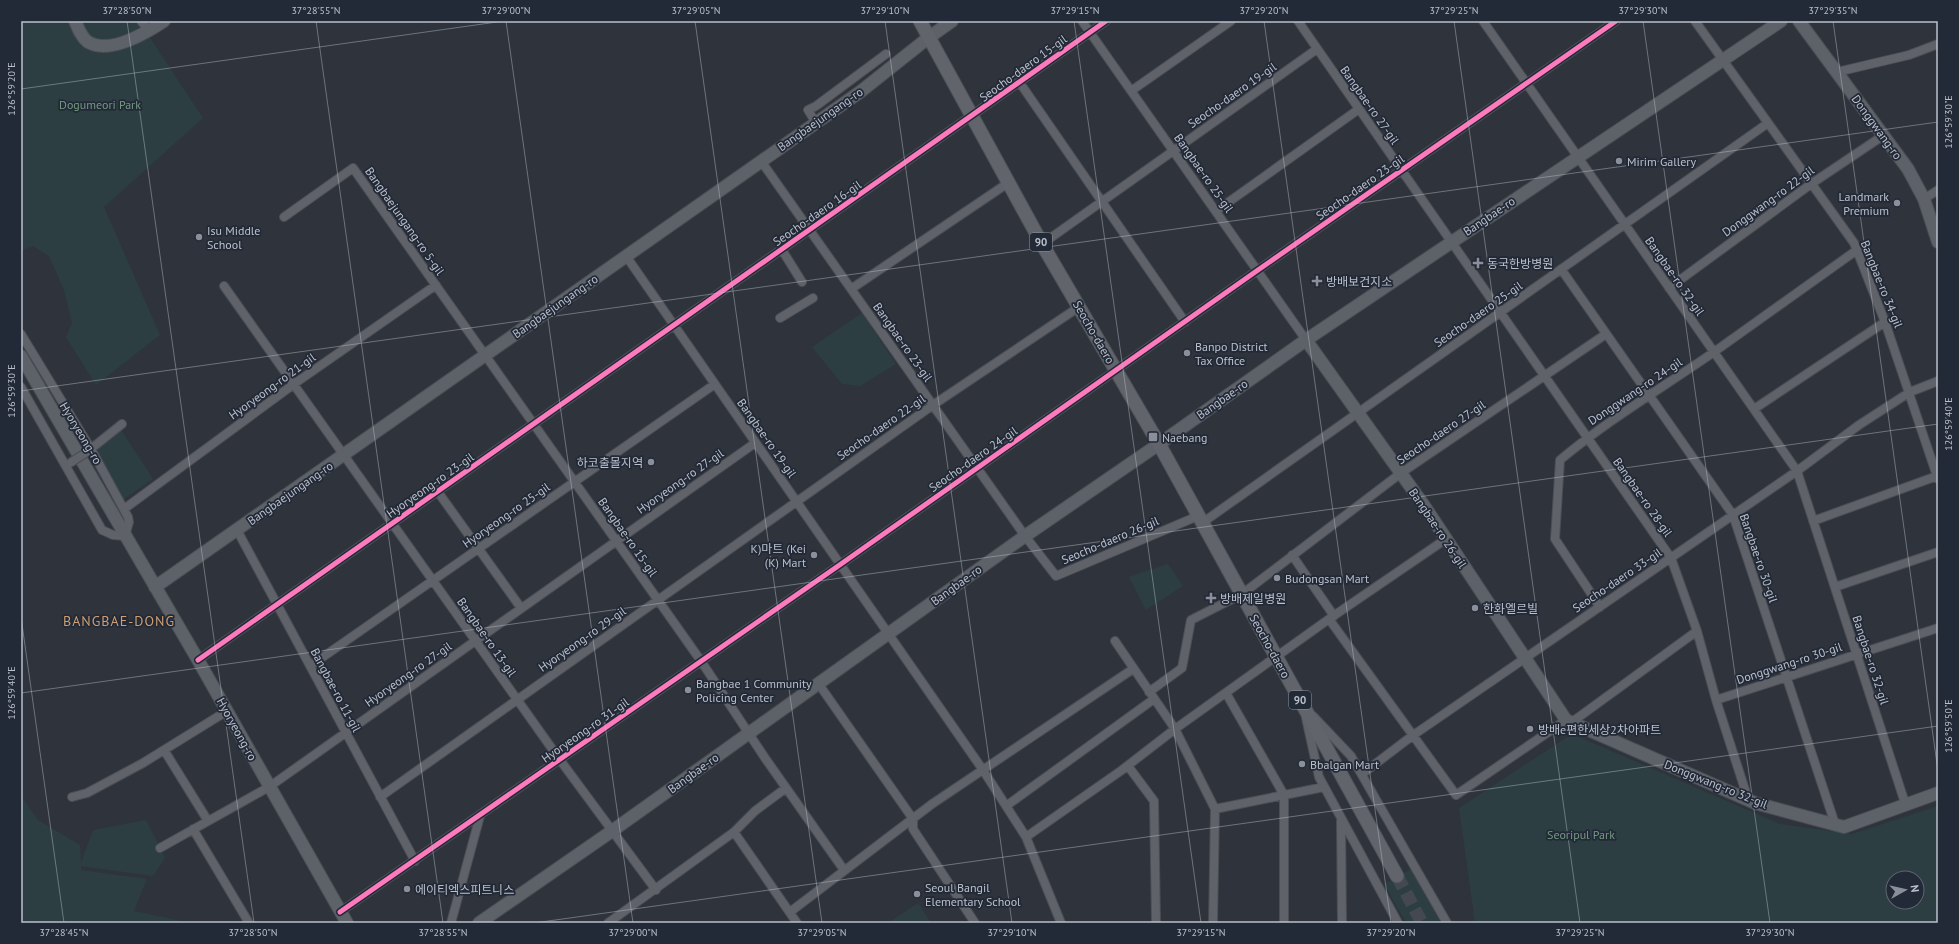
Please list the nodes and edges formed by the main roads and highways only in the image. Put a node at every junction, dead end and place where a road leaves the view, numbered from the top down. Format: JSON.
{"nodes":[{"id":1,"x":75,"y":21,"type":"edge"},
{"id":2,"x":164,"y":21,"type":"edge"},
{"id":3,"x":920,"y":21,"type":"edge"},
{"id":4,"x":952,"y":21,"type":"edge"},
{"id":5,"x":1781,"y":21,"type":"edge"},
{"id":6,"x":1799,"y":21,"type":"edge"},
{"id":7,"x":145,"y":26,"type":"edge"},
{"id":8,"x":928,"y":38,"type":"junction"},
{"id":9,"x":1938,"y":242,"type":"edge"},
{"id":10,"x":1306,"y":340,"type":"junction"},
{"id":11,"x":21,"y":356,"type":"edge"},
{"id":12,"x":1159,"y":444,"type":"junction"},
{"id":13,"x":155,"y":587,"type":"junction"},
{"id":14,"x":1569,"y":721,"type":"joint"},
{"id":15,"x":1938,"y":793,"type":"edge"},
{"id":16,"x":1397,"y":876,"type":"tunnel mouth"},
{"id":17,"x":347,"y":923,"type":"edge"},
{"id":18,"x":479,"y":923,"type":"edge"}],
"edges":[{"from":1,"to":7,"type":"main road"},
{"from":2,"to":7,"type":"main road"},
{"from":3,"to":8,"type":"main road","name":"Seocho-daero","number":"90"},
{"from":4,"to":8,"type":"main road","name":"Bangbaejungang-ro"},
{"from":5,"to":10,"type":"main road","name":"Bangbae-ro"},
{"from":6,"to":9,"type":"main road","name":"Donggwang-ro"},
{"from":8,"to":12,"type":"main road","name":"Seocho-daero","number":"90"},
{"from":8,"to":13,"type":"main road","name":"Bangbaejungang-ro"},
{"from":10,"to":12,"type":"main road","name":"Bangbae-ro"},
{"from":10,"to":14,"type":"main road","name":"Bangbae-ro 26-gil"},
{"from":11,"to":13,"type":"main road","name":"Hyoryeong-ro"},
{"from":12,"to":16,"type":"main road","name":"Seocho-daero","number":"90"},
{"from":12,"to":18,"type":"main road","name":"Bangbae-ro"},
{"from":13,"to":17,"type":"main road","name":"Hyoryeong-ro"},
{"from":14,"to":15,"type":"main road","name":"Donggwang-ro 32-gil"}]}
